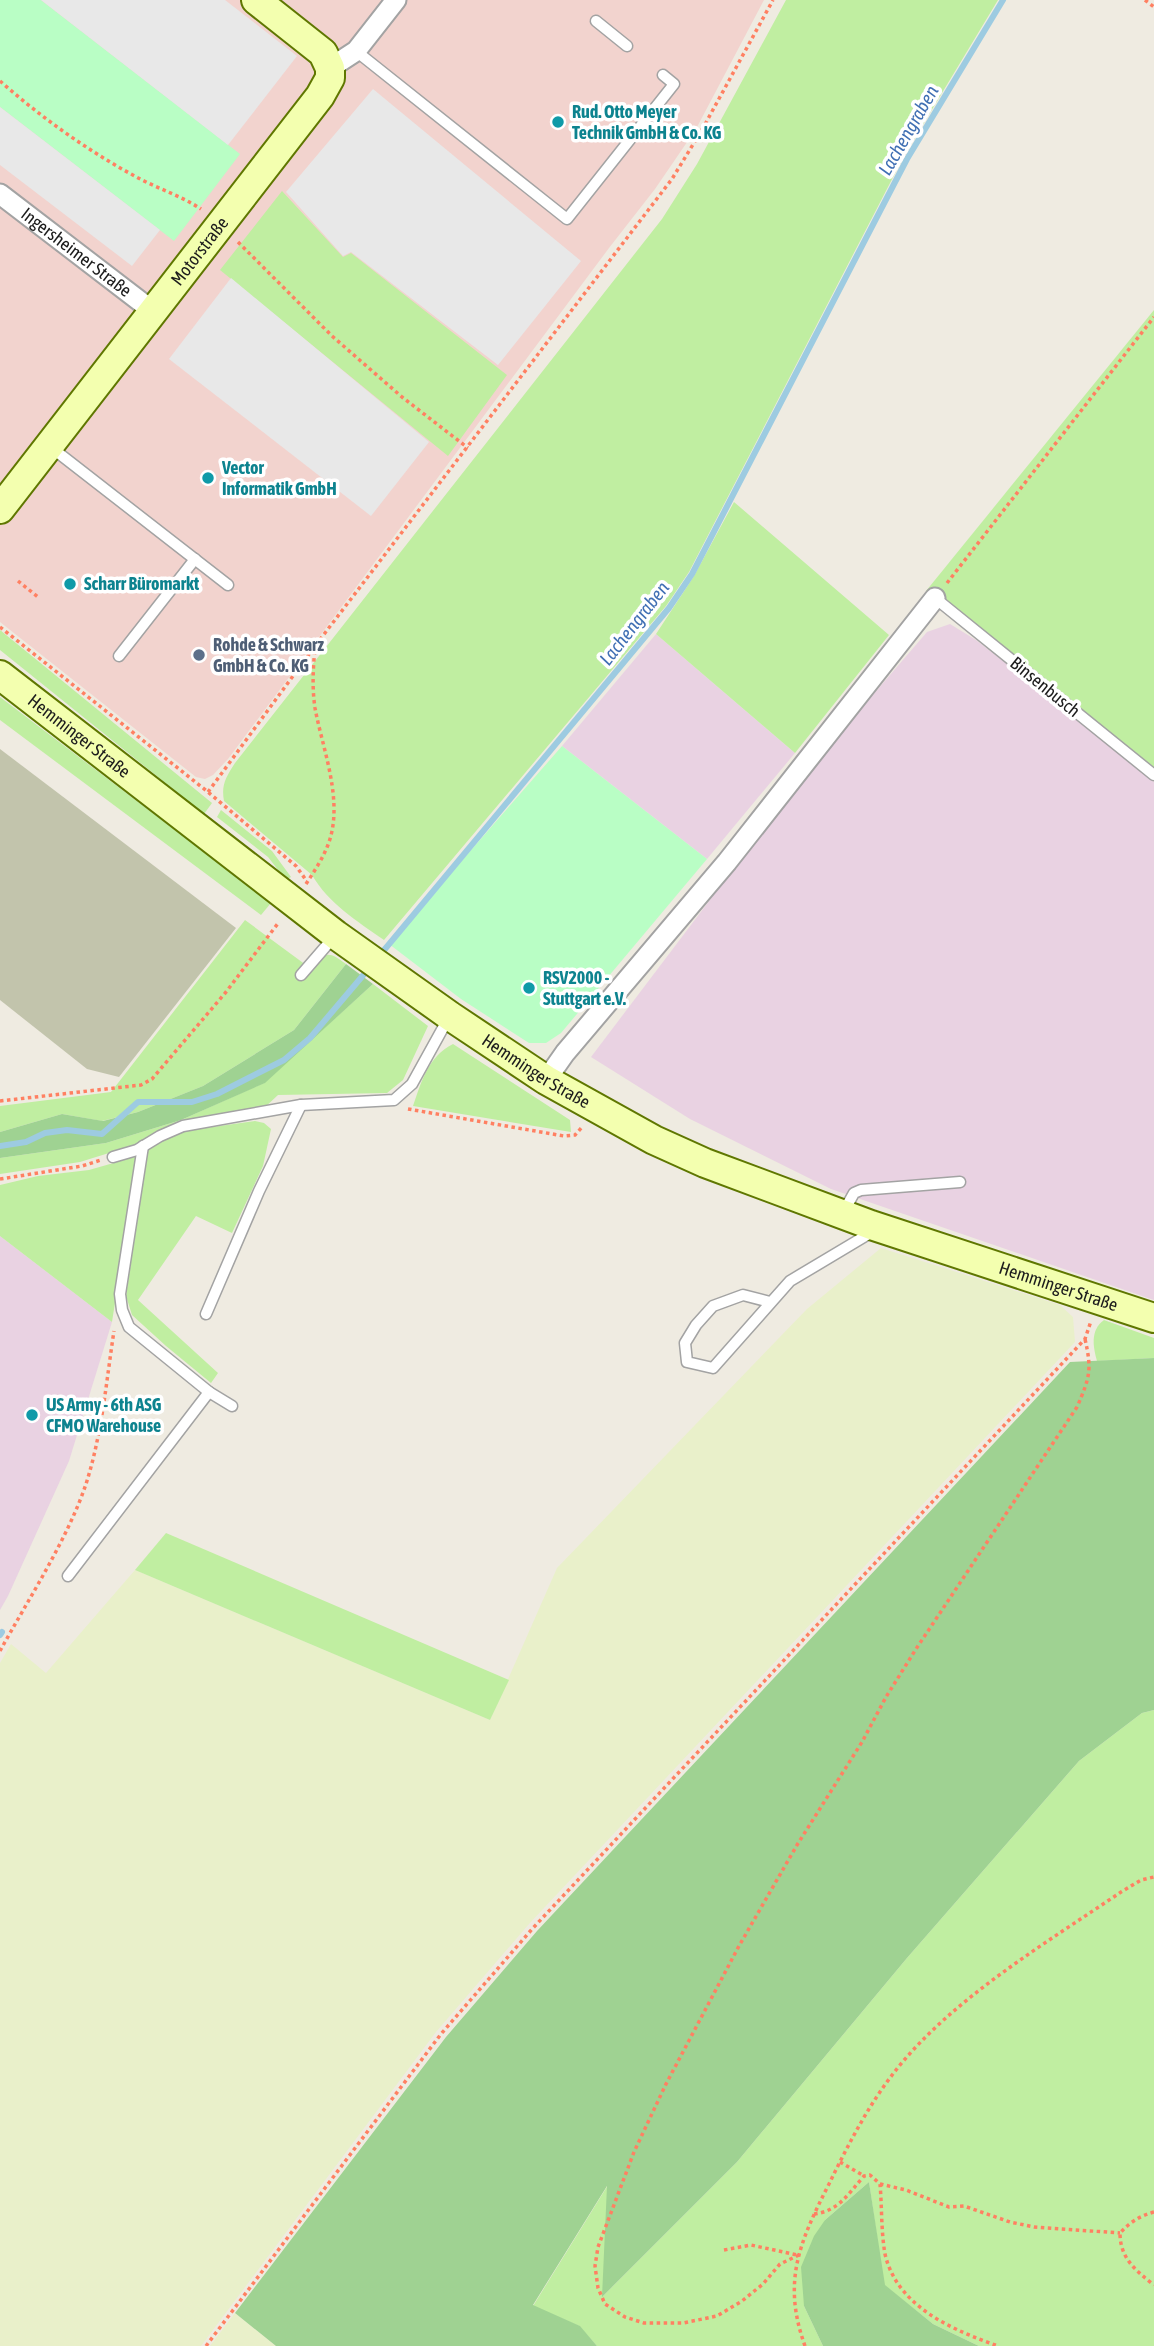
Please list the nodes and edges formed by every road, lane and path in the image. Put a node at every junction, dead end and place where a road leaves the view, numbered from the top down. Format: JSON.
{"nodes":[{"id":1,"x":256,"y":0,"type":"edge"},
{"id":2,"x":396,"y":0,"type":"edge"},
{"id":3,"x":773,"y":0,"type":"edge"},
{"id":4,"x":1145,"y":0,"type":"edge"},
{"id":5,"x":1154,"y":7,"type":"edge"},
{"id":6,"x":596,"y":21,"type":"dead end"},
{"id":7,"x":627,"y":46,"type":"dead end"},
{"id":8,"x":356,"y":51,"type":"junction"},
{"id":9,"x":330,"y":68,"type":"junction"},
{"id":10,"x":663,"y":75,"type":"dead end"},
{"id":11,"x":0,"y":81,"type":"edge"},
{"id":12,"x":0,"y":194,"type":"edge"},
{"id":13,"x":220,"y":226,"type":"junction"},
{"id":14,"x":154,"y":312,"type":"junction"},
{"id":15,"x":1154,"y":317,"type":"edge"},
{"id":16,"x":49,"y":446,"type":"junction"},
{"id":17,"x":468,"y":448,"type":"junction"},
{"id":18,"x":0,"y":509,"type":"edge"},
{"id":19,"x":195,"y":559,"type":"junction"},
{"id":20,"x":18,"y":581,"type":"dead end"},
{"id":21,"x":228,"y":585,"type":"dead end"},
{"id":22,"x":38,"y":597,"type":"dead end"},
{"id":23,"x":935,"y":598,"type":"junction"},
{"id":24,"x":0,"y":626,"type":"edge"},
{"id":25,"x":315,"y":646,"type":"junction"},
{"id":26,"x":119,"y":656,"type":"dead end"},
{"id":27,"x":0,"y":676,"type":"edge"},
{"id":28,"x":1154,"y":775,"type":"edge"},
{"id":29,"x":208,"y":792,"type":"junction"},
{"id":30,"x":301,"y":893,"type":"junction"},
{"id":31,"x":344,"y":940,"type":"junction"},
{"id":32,"x":302,"y":975,"type":"dead end"},
{"id":33,"x":450,"y":1016,"type":"junction"},
{"id":34,"x":546,"y":1080,"type":"junction"},
{"id":35,"x":394,"y":1100,"type":"junction"},
{"id":36,"x":0,"y":1101,"type":"edge"},
{"id":37,"x":301,"y":1105,"type":"junction"},
{"id":38,"x":586,"y":1123,"type":"dead end"},
{"id":39,"x":143,"y":1146,"type":"junction"},
{"id":40,"x":113,"y":1157,"type":"joint"},
{"id":41,"x":0,"y":1179,"type":"edge"},
{"id":42,"x":960,"y":1182,"type":"dead end"},
{"id":43,"x":842,"y":1214,"type":"junction"},
{"id":44,"x":871,"y":1225,"type":"junction"},
{"id":45,"x":120,"y":1294,"type":"junction"},
{"id":46,"x":1100,"y":1300,"type":"junction"},
{"id":47,"x":770,"y":1302,"type":"junction"},
{"id":48,"x":206,"y":1314,"type":"dead end"},
{"id":49,"x":1154,"y":1318,"type":"edge"},
{"id":50,"x":1085,"y":1339,"type":"junction"},
{"id":51,"x":209,"y":1392,"type":"junction"},
{"id":52,"x":232,"y":1406,"type":"dead end"},
{"id":53,"x":68,"y":1576,"type":"dead end"},
{"id":54,"x":0,"y":1651,"type":"edge"},
{"id":55,"x":1154,"y":1877,"type":"edge"},
{"id":56,"x":840,"y":2162,"type":"junction"},
{"id":57,"x":864,"y":2176,"type":"junction"},
{"id":58,"x":880,"y":2184,"type":"junction"},
{"id":59,"x":1154,"y":2212,"type":"edge"},
{"id":60,"x":814,"y":2214,"type":"junction"},
{"id":61,"x":1120,"y":2233,"type":"junction"},
{"id":62,"x":724,"y":2250,"type":"dead end"},
{"id":63,"x":799,"y":2255,"type":"junction"},
{"id":64,"x":1154,"y":2285,"type":"edge"},
{"id":65,"x":206,"y":2346,"type":"edge"},
{"id":66,"x":805,"y":2346,"type":"edge"},
{"id":67,"x":998,"y":2346,"type":"edge"}],
"edges":[{"from":1,"to":9,"type":"main road"},
{"from":2,"to":8,"type":"street"},
{"from":3,"to":17,"type":"path"},
{"from":4,"to":5,"type":"path"},
{"from":6,"to":7,"type":"lane"},
{"from":8,"to":9,"type":"street"},
{"from":8,"to":10,"type":"lane"},
{"from":9,"to":13,"type":"main road","name":"Motorstraße"},
{"from":11,"to":13,"type":"path"},
{"from":12,"to":14,"type":"street","name":"Ingersheimer Straße"},
{"from":13,"to":14,"type":"main road","name":"Motorstraße"},
{"from":13,"to":17,"type":"path"},
{"from":14,"to":16,"type":"main road","name":"Motorstraße"},
{"from":15,"to":23,"type":"path"},
{"from":16,"to":18,"type":"main road","name":"Motorstraße"},
{"from":16,"to":19,"type":"lane"},
{"from":17,"to":25,"type":"path"},
{"from":19,"to":21,"type":"lane"},
{"from":19,"to":26,"type":"lane"},
{"from":20,"to":22,"type":"path"},
{"from":23,"to":28,"type":"lane","name":"Binsenbusch"},
{"from":23,"to":34,"type":"street"},
{"from":24,"to":29,"type":"path"},
{"from":25,"to":29,"type":"path"},
{"from":25,"to":30,"type":"path"},
{"from":27,"to":30,"type":"main road","name":"Hemminger Straße"},
{"from":29,"to":30,"type":"path"},
{"from":30,"to":31,"type":"main road","name":"Hemminger Straße"},
{"from":30,"to":36,"type":"path"},
{"from":31,"to":32,"type":"lane"},
{"from":31,"to":33,"type":"main road","name":"Hemminger Straße"},
{"from":33,"to":34,"type":"main road","name":"Hemminger Straße"},
{"from":33,"to":35,"type":"lane"},
{"from":34,"to":43,"type":"main road","name":"Hemminger Straße"},
{"from":35,"to":37,"type":"lane"},
{"from":35,"to":38,"type":"path"},
{"from":37,"to":39,"type":"lane"},
{"from":37,"to":48,"type":"lane"},
{"from":39,"to":40,"type":"lane"},
{"from":39,"to":45,"type":"lane"},
{"from":40,"to":41,"type":"path"},
{"from":42,"to":43,"type":"lane"},
{"from":43,"to":44,"type":"main road","name":"Hemminger Straße"},
{"from":44,"to":46,"type":"main road","name":"Hemminger Straße"},
{"from":44,"to":47,"type":"lane"},
{"from":45,"to":51,"type":"lane"},
{"from":45,"to":54,"type":"path"},
{"from":46,"to":49,"type":"main road","name":"Hemminger Straße"},
{"from":46,"to":50,"type":"path"},
{"from":47,"to":47,"type":"lane"},
{"from":50,"to":63,"type":"path"},
{"from":50,"to":65,"type":"path"},
{"from":51,"to":52,"type":"lane"},
{"from":51,"to":53,"type":"lane"},
{"from":55,"to":56,"type":"path"},
{"from":56,"to":57,"type":"path"},
{"from":56,"to":60,"type":"path"},
{"from":57,"to":58,"type":"path"},
{"from":57,"to":60,"type":"path"},
{"from":58,"to":61,"type":"path"},
{"from":58,"to":67,"type":"path"},
{"from":59,"to":61,"type":"path"},
{"from":60,"to":63,"type":"path"},
{"from":61,"to":64,"type":"path"},
{"from":62,"to":63,"type":"path"},
{"from":63,"to":66,"type":"path"}]}
